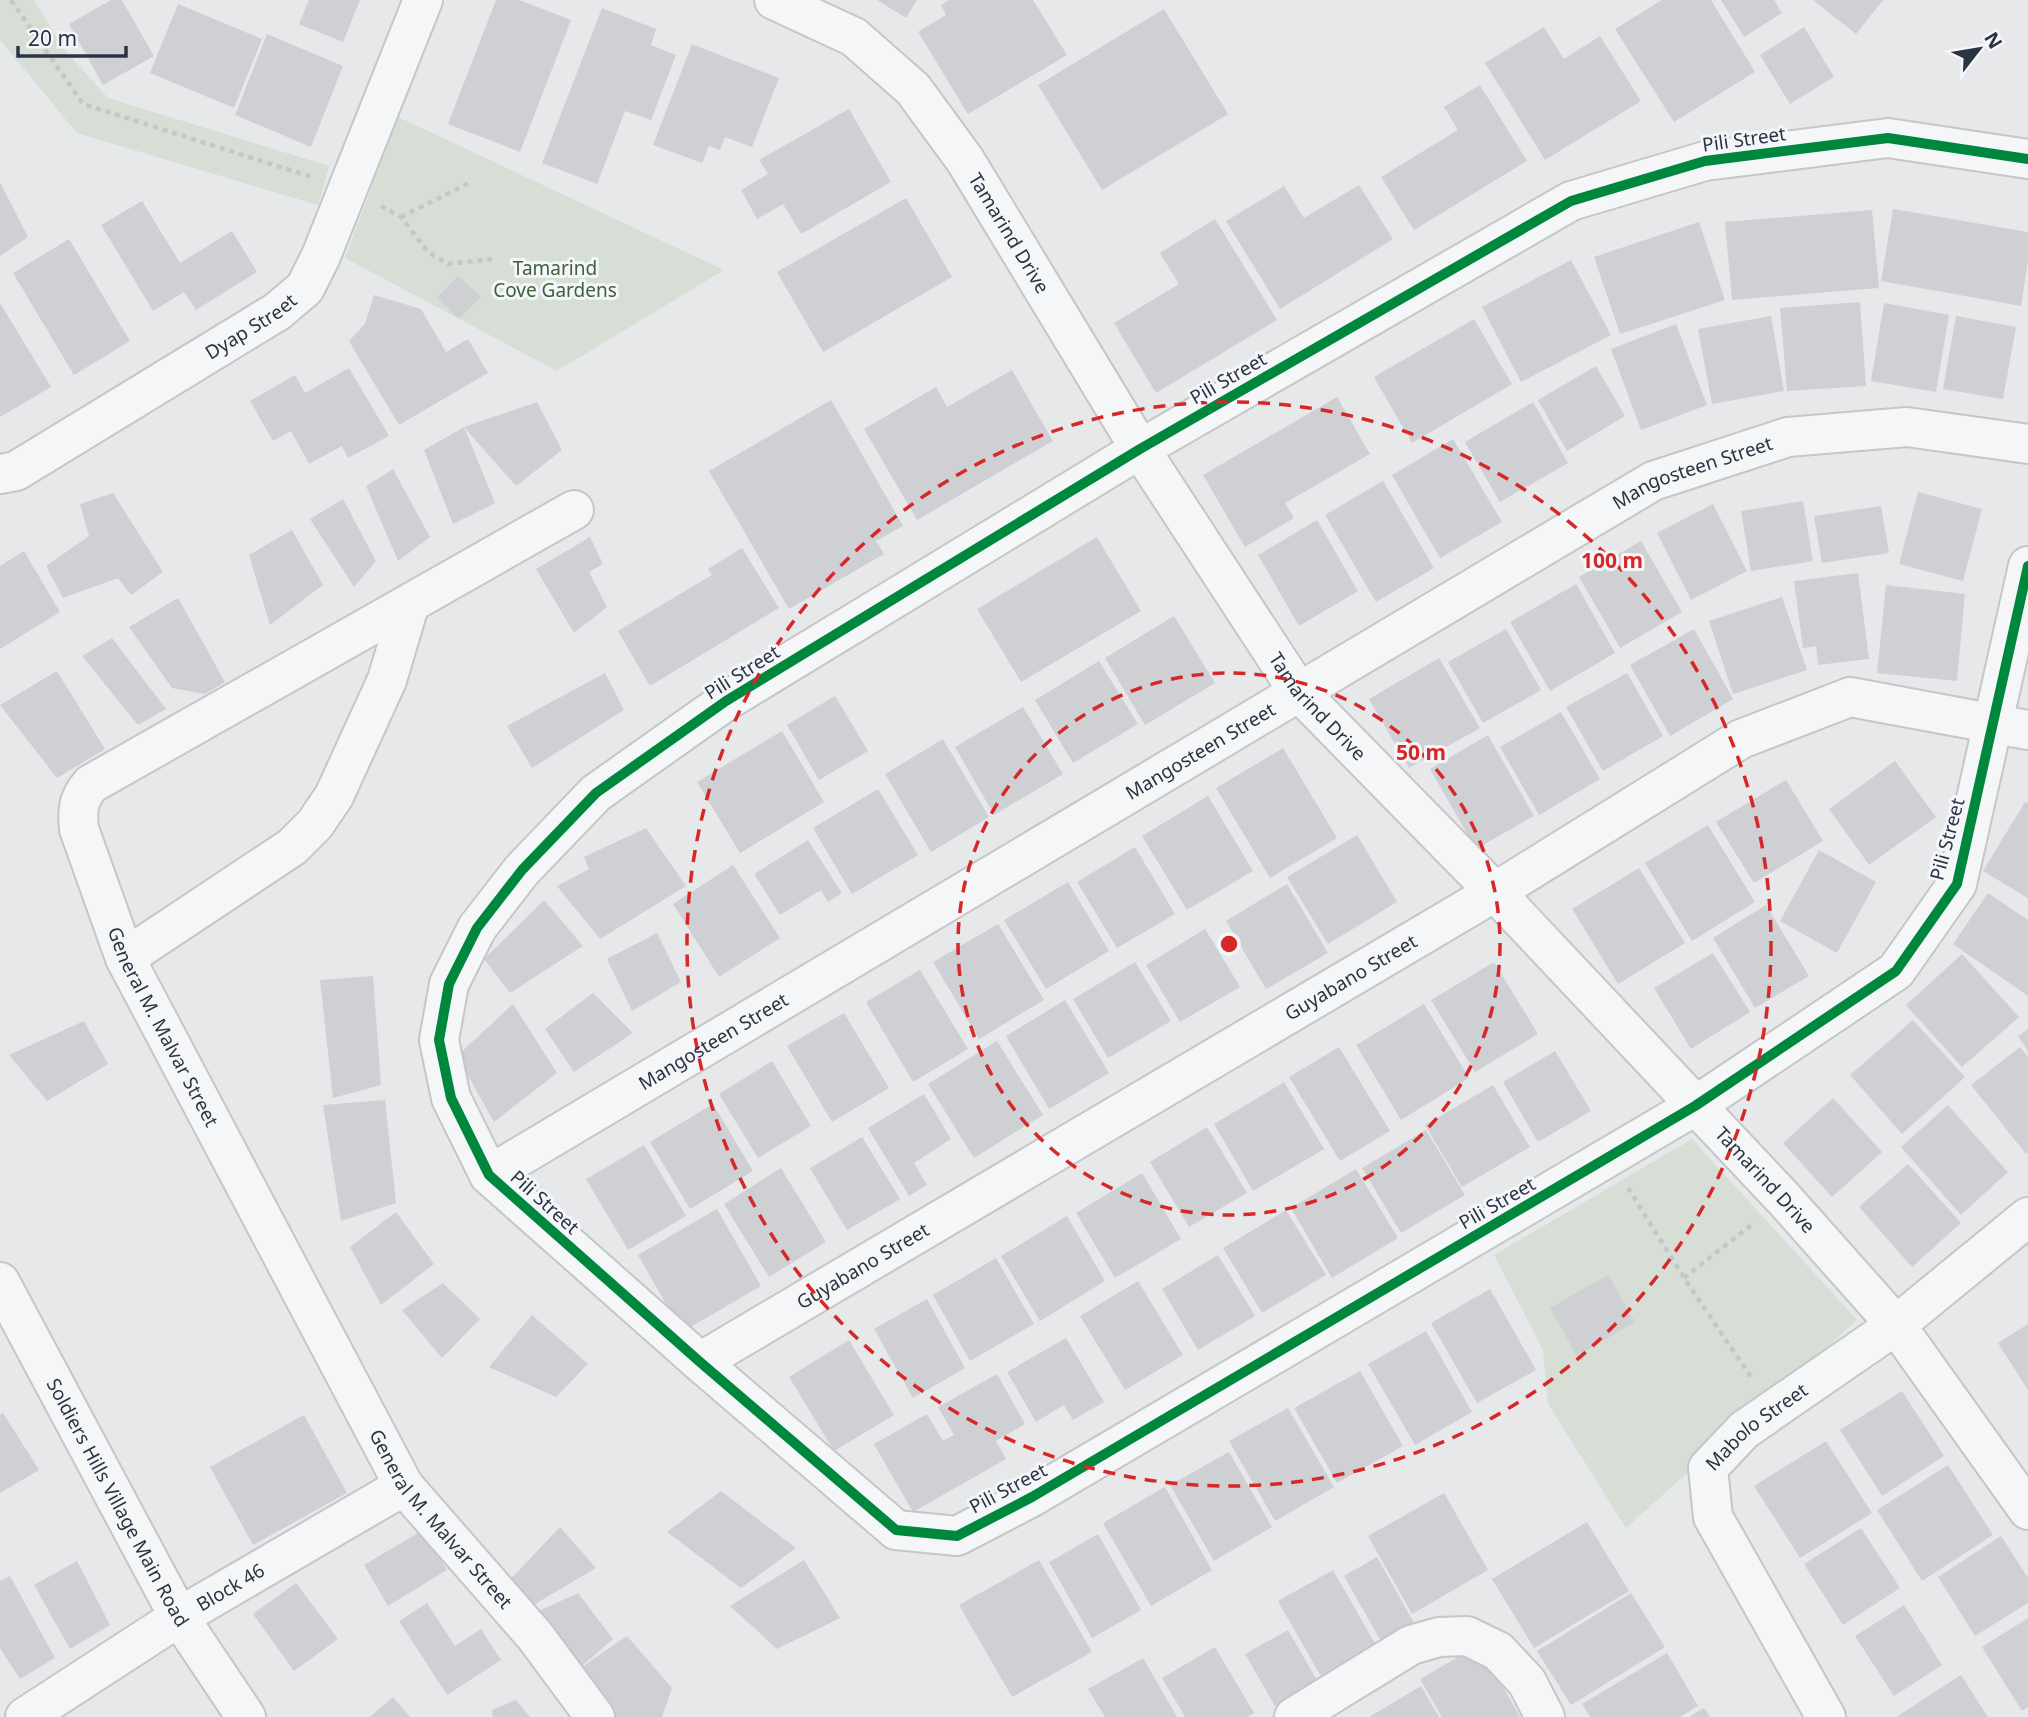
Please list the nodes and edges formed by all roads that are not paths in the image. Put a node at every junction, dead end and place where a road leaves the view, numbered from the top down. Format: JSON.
{"nodes":[{"id":1,"x":423,"y":0,"type":"edge"},
{"id":2,"x":774,"y":0,"type":"edge"},
{"id":3,"x":2028,"y":159,"type":"edge"},
{"id":4,"x":2028,"y":444,"type":"edge"},
{"id":5,"x":1140,"y":449,"type":"junction"},
{"id":6,"x":0,"y":474,"type":"edge"},
{"id":7,"x":574,"y":510,"type":"dead end"},
{"id":8,"x":2028,"y":566,"type":"edge"},
{"id":9,"x":409,"y":606,"type":"junction"},
{"id":10,"x":1298,"y":691,"type":"junction"},
{"id":11,"x":2011,"y":726,"type":"edge"},
{"id":12,"x":1494,"y":892,"type":"junction"},
{"id":13,"x":125,"y":958,"type":"junction"},
{"id":14,"x":1695,"y":1106,"type":"junction"},
{"id":15,"x":489,"y":1175,"type":"junction"},
{"id":16,"x":2028,"y":1217,"type":"edge"},
{"id":17,"x":0,"y":1282,"type":"edge"},
{"id":18,"x":1896,"y":1325,"type":"junction"},
{"id":19,"x":700,"y":1362,"type":"junction"},
{"id":20,"x":404,"y":1486,"type":"junction"},
{"id":21,"x":2028,"y":1510,"type":"edge"},
{"id":22,"x":179,"y":1617,"type":"junction"},
{"id":23,"x":25,"y":1717,"type":"edge"},
{"id":24,"x":246,"y":1717,"type":"edge"},
{"id":25,"x":595,"y":1717,"type":"edge"},
{"id":26,"x":1294,"y":1717,"type":"edge"},
{"id":27,"x":1545,"y":1717,"type":"edge"},
{"id":28,"x":1826,"y":1717,"type":"edge"}],
"edges":[{"from":1,"to":6,"type":"street","name":"Dyap Street"},
{"from":2,"to":5,"type":"street","name":"Tamarind Drive"},
{"from":3,"to":5,"type":"street","name":"Pili Street"},
{"from":4,"to":10,"type":"street","name":"Mangosteen Street"},
{"from":5,"to":10,"type":"street","name":"Tamarind Drive"},
{"from":5,"to":15,"type":"street","name":"Pili Street"},
{"from":7,"to":9,"type":"street","name":"General M. Malvar Street"},
{"from":8,"to":11,"type":"street","name":"Pili Street"},
{"from":9,"to":13,"type":"street"},
{"from":9,"to":13,"type":"street","name":"General M. Malvar Street"},
{"from":10,"to":12,"type":"street","name":"Tamarind Drive"},
{"from":10,"to":15,"type":"street","name":"Mangosteen Street"},
{"from":11,"to":12,"type":"street","name":"Guyabano Street"},
{"from":11,"to":14,"type":"street","name":"Pili Street"},
{"from":12,"to":14,"type":"street","name":"Tamarind Drive"},
{"from":12,"to":19,"type":"street","name":"Guyabano Street"},
{"from":13,"to":20,"type":"street","name":"General M. Malvar Street"},
{"from":14,"to":18,"type":"street","name":"Tamarind Drive"},
{"from":14,"to":19,"type":"street","name":"Pili Street"},
{"from":15,"to":19,"type":"street","name":"Pili Street"},
{"from":16,"to":18,"type":"street","name":"Mabolo Street"},
{"from":17,"to":22,"type":"street","name":"Soldiers Hills Village Main Road"},
{"from":18,"to":21,"type":"street","name":"Tamarind Drive"},
{"from":18,"to":28,"type":"street","name":"Mabolo Street"},
{"from":20,"to":22,"type":"street","name":"Block 46"},
{"from":20,"to":25,"type":"street","name":"General M. Malvar Street"},
{"from":22,"to":23,"type":"street","name":"Block 46"},
{"from":22,"to":24,"type":"street","name":"Soldiers Hills Village Main Road"},
{"from":26,"to":27,"type":"street"}]}
